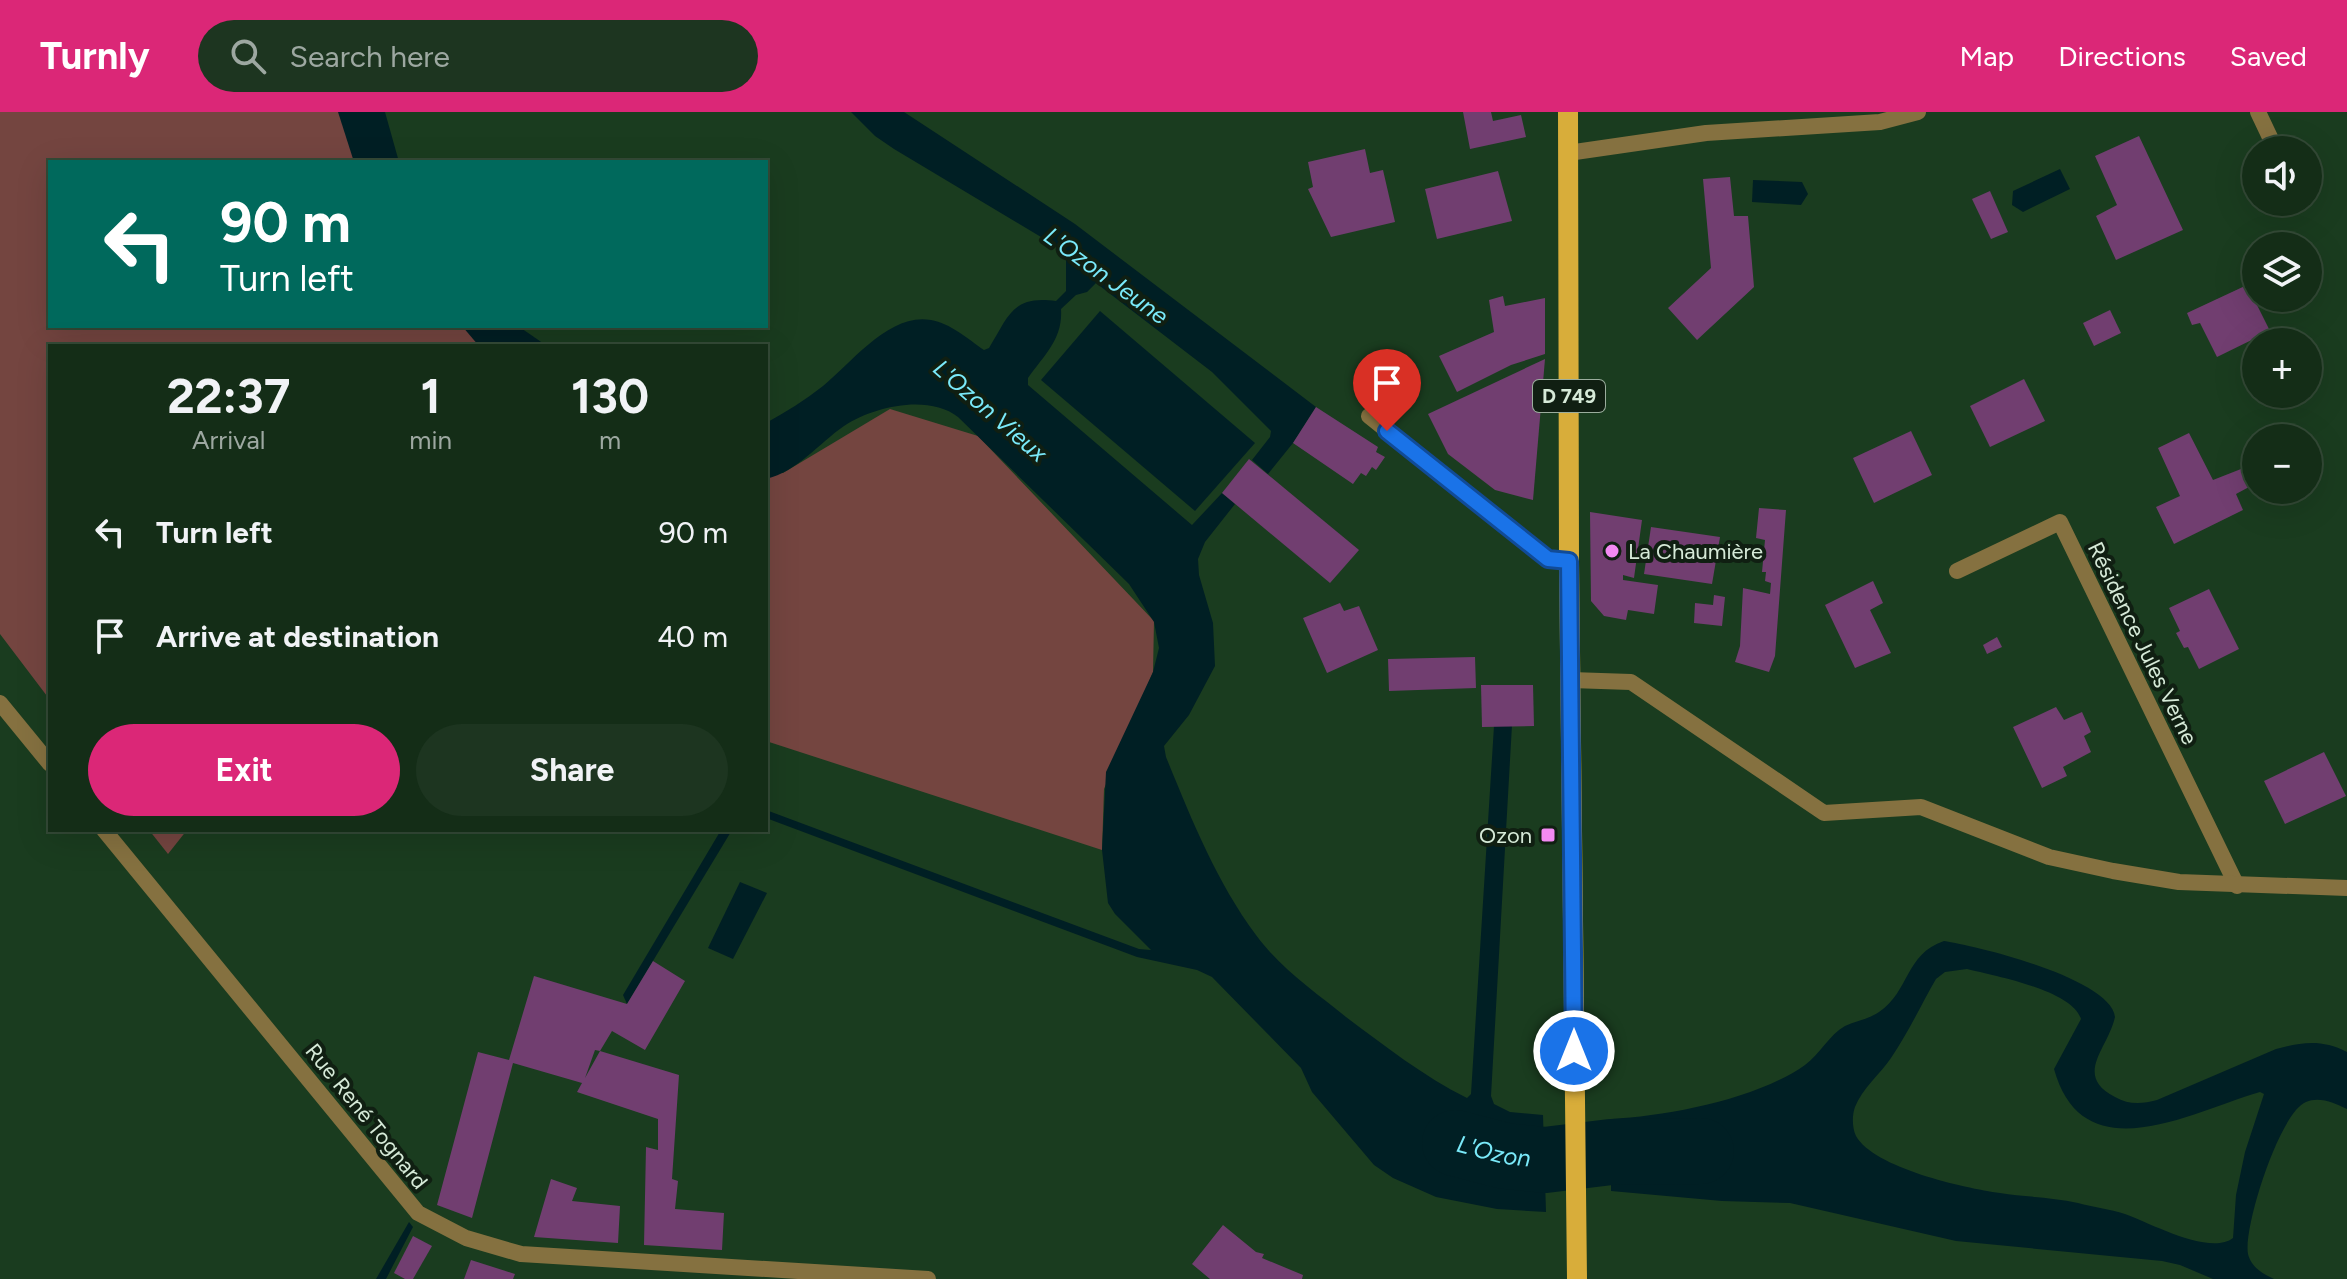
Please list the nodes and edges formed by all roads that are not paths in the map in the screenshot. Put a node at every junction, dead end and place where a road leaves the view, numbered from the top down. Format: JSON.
{"nodes":[{"id":1,"x":1568,"y":112,"type":"edge"},
{"id":2,"x":1918,"y":112,"type":"edge"},
{"id":3,"x":2258,"y":112,"type":"edge"},
{"id":4,"x":2269,"y":136,"type":"edge"},
{"id":5,"x":1568,"y":153,"type":"junction"},
{"id":6,"x":1369,"y":416,"type":"dead end"},
{"id":7,"x":1569,"y":561,"type":"junction"},
{"id":8,"x":1957,"y":571,"type":"dead end"},
{"id":9,"x":1571,"y":680,"type":"junction"},
{"id":10,"x":0,"y":703,"type":"edge"},
{"id":11,"x":48,"y":762,"type":"edge"},
{"id":12,"x":106,"y":832,"type":"edge"},
{"id":13,"x":2237,"y":886,"type":"junction"},
{"id":14,"x":2347,"y":888,"type":"edge"},
{"id":15,"x":928,"y":1279,"type":"edge"},
{"id":16,"x":1577,"y":1279,"type":"edge"}],
"edges":[{"from":1,"to":5,"type":"main road","number":"D 749"},
{"from":2,"to":5,"type":"street"},
{"from":3,"to":4,"type":"street"},
{"from":5,"to":7,"type":"main road","number":"D 749"},
{"from":6,"to":7,"type":"street"},
{"from":7,"to":9,"type":"main road","number":"D 749"},
{"from":8,"to":13,"type":"street","name":"Résidence Jules Verne"},
{"from":9,"to":13,"type":"street"},
{"from":9,"to":16,"type":"main road","number":"D 749"},
{"from":10,"to":11,"type":"street"},
{"from":12,"to":15,"type":"street","name":"Rue René Tognard"},
{"from":13,"to":14,"type":"street"}]}
